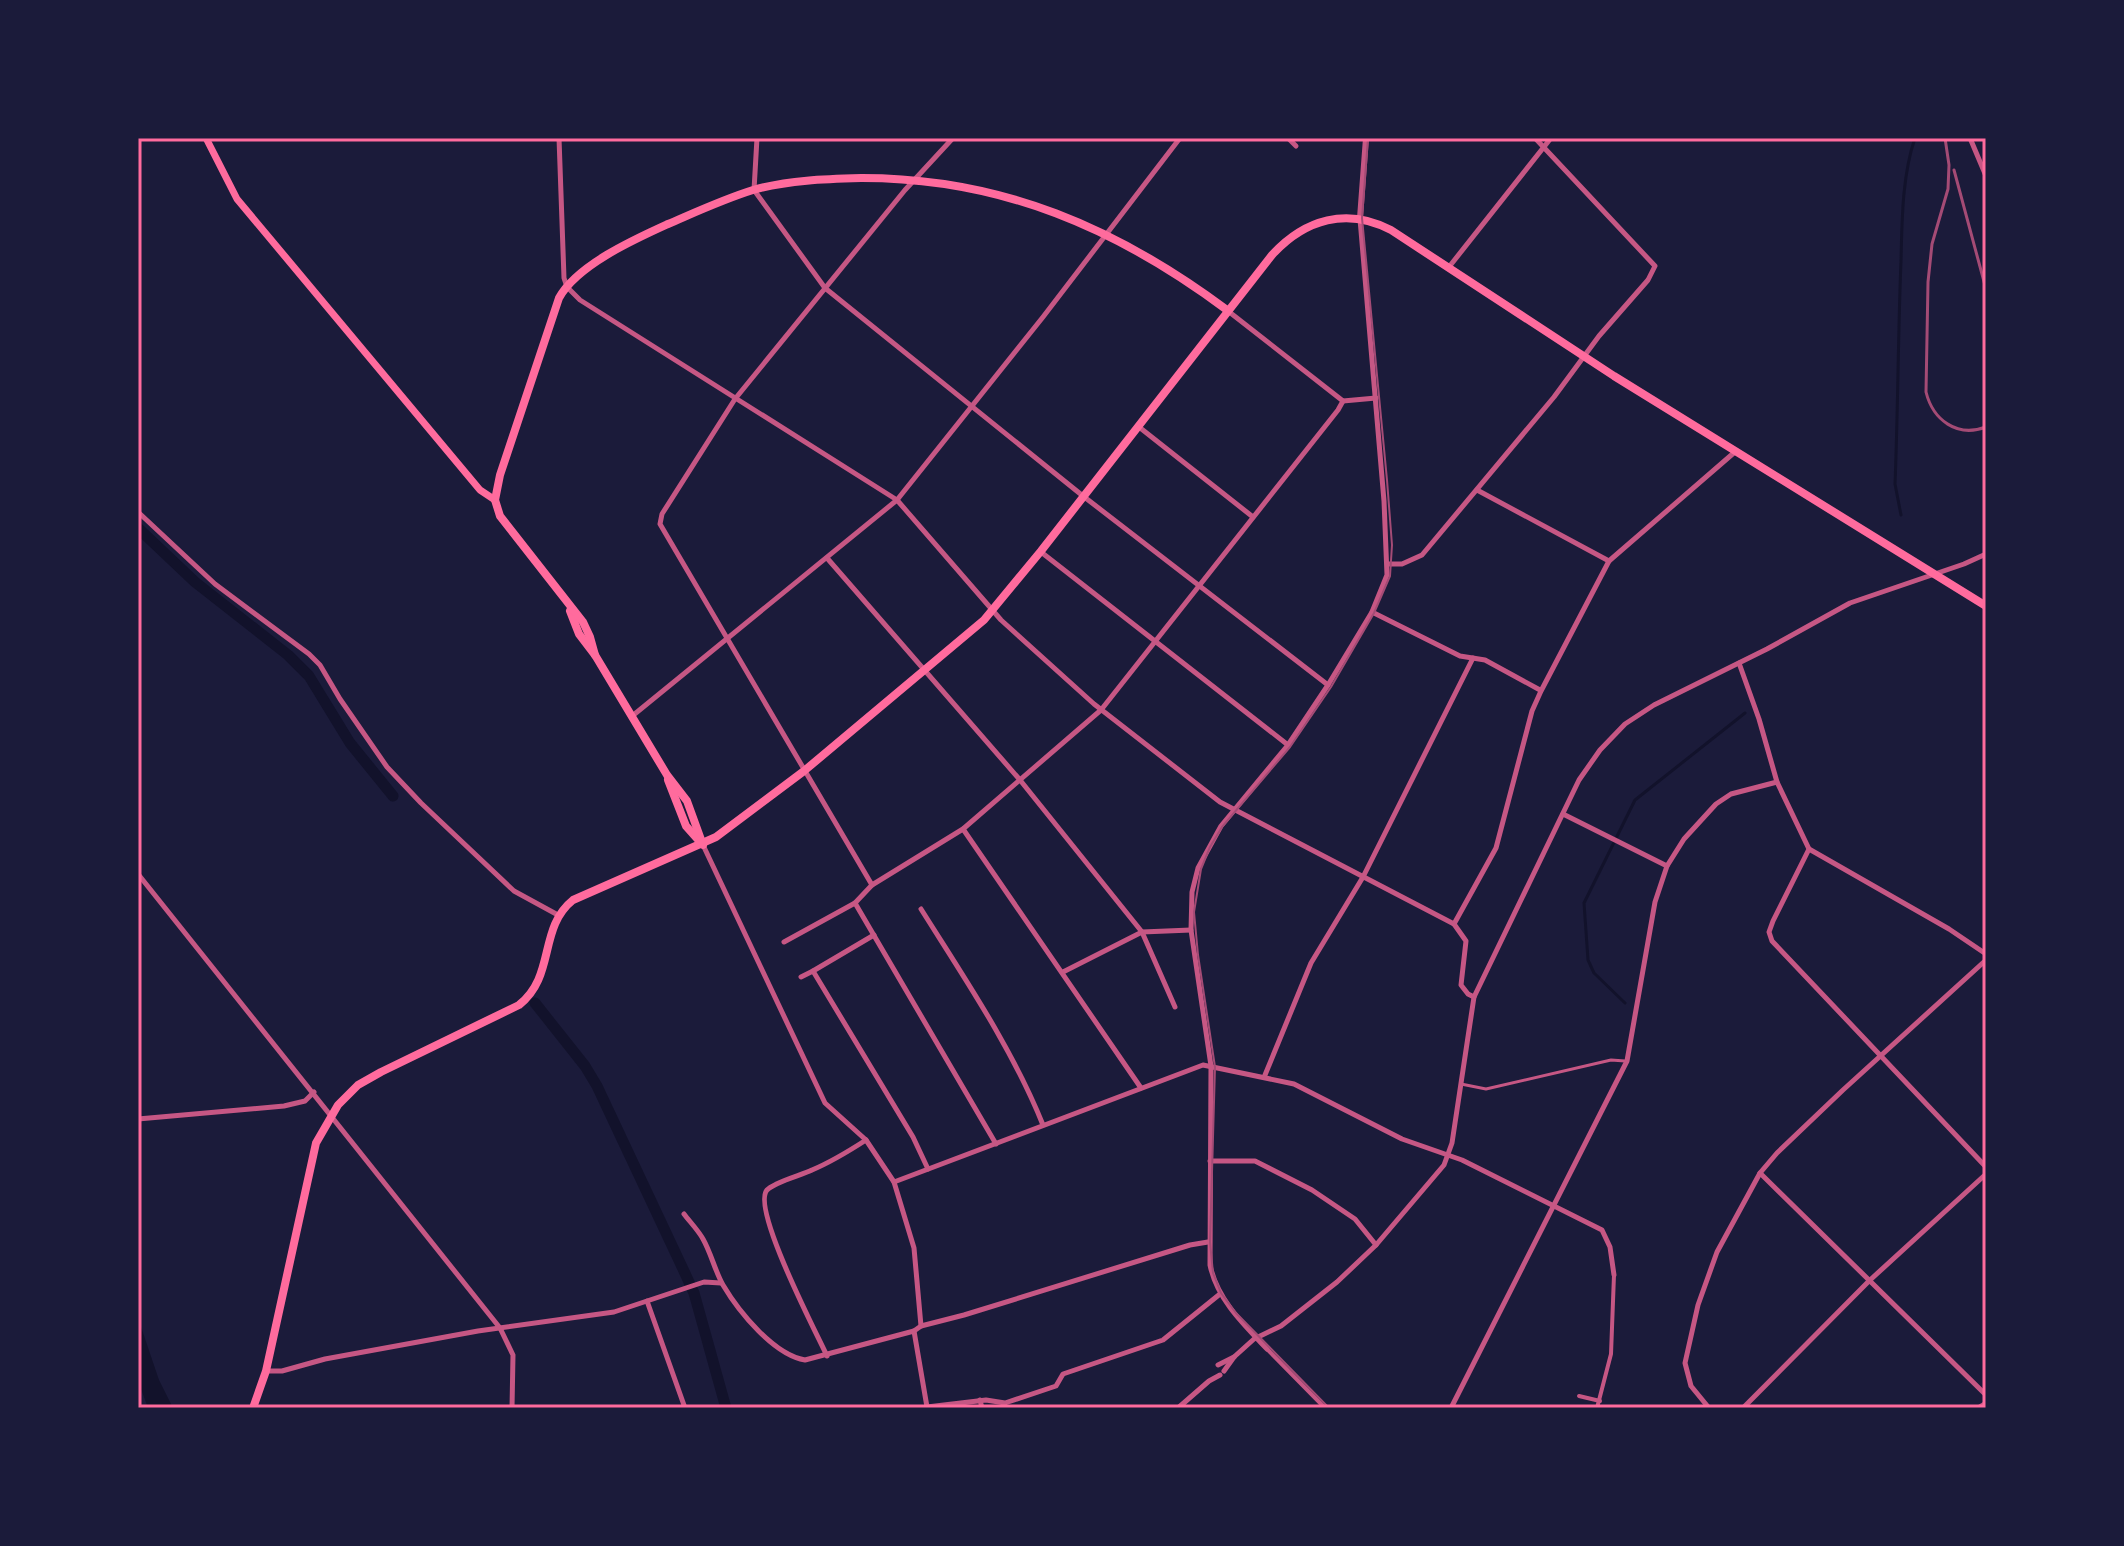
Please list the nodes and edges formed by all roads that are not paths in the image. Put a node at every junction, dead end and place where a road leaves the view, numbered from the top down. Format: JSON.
{"nodes":[{"id":1,"x":206,"y":138,"type":"edge"},
{"id":2,"x":559,"y":138,"type":"edge"},
{"id":3,"x":757,"y":138,"type":"edge"},
{"id":4,"x":953,"y":138,"type":"edge"},
{"id":5,"x":1180,"y":138,"type":"edge"},
{"id":6,"x":1288,"y":138,"type":"edge"},
{"id":7,"x":1366,"y":138,"type":"edge"},
{"id":8,"x":1535,"y":138,"type":"edge"},
{"id":9,"x":1551,"y":138,"type":"edge"},
{"id":10,"x":1970,"y":138,"type":"edge"},
{"id":11,"x":1296,"y":146,"type":"dead end"},
{"id":12,"x":1543,"y":147,"type":"junction"},
{"id":13,"x":1986,"y":176,"type":"edge"},
{"id":14,"x":914,"y":180,"type":"junction"},
{"id":15,"x":754,"y":190,"type":"junction"},
{"id":16,"x":1360,"y":218,"type":"junction"},
{"id":17,"x":1106,"y":235,"type":"junction"},
{"id":18,"x":1449,"y":267,"type":"junction"},
{"id":19,"x":567,"y":287,"type":"junction"},
{"id":20,"x":825,"y":288,"type":"junction"},
{"id":21,"x":1227,"y":310,"type":"junction"},
{"id":22,"x":1584,"y":357,"type":"junction"},
{"id":23,"x":1376,"y":398,"type":"junction"},
{"id":24,"x":735,"y":399,"type":"junction"},
{"id":25,"x":1343,"y":401,"type":"junction"},
{"id":26,"x":973,"y":406,"type":"junction"},
{"id":27,"x":1138,"y":427,"type":"junction"},
{"id":28,"x":1736,"y":451,"type":"junction"},
{"id":29,"x":1477,"y":490,"type":"junction"},
{"id":30,"x":1083,"y":496,"type":"junction"},
{"id":31,"x":495,"y":500,"type":"junction"},
{"id":32,"x":897,"y":500,"type":"junction"},
{"id":33,"x":138,"y":512,"type":"edge"},
{"id":34,"x":1253,"y":517,"type":"junction"},
{"id":35,"x":1041,"y":551,"type":"junction"},
{"id":36,"x":1986,"y":554,"type":"edge"},
{"id":37,"x":827,"y":558,"type":"junction"},
{"id":38,"x":1609,"y":561,"type":"junction"},
{"id":39,"x":1388,"y":564,"type":"junction"},
{"id":40,"x":1199,"y":587,"type":"junction"},
{"id":41,"x":1986,"y":606,"type":"edge"},
{"id":42,"x":993,"y":610,"type":"junction"},
{"id":43,"x":1372,"y":612,"type":"junction"},
{"id":44,"x":728,"y":638,"type":"junction"},
{"id":45,"x":1156,"y":642,"type":"junction"},
{"id":46,"x":1473,"y":658,"type":"junction"},
{"id":47,"x":1739,"y":663,"type":"junction"},
{"id":48,"x":924,"y":670,"type":"junction"},
{"id":49,"x":1328,"y":685,"type":"junction"},
{"id":50,"x":1541,"y":691,"type":"junction"},
{"id":51,"x":1101,"y":710,"type":"junction"},
{"id":52,"x":631,"y":717,"type":"junction"},
{"id":53,"x":1288,"y":745,"type":"junction"},
{"id":54,"x":804,"y":771,"type":"junction"},
{"id":55,"x":1020,"y":780,"type":"junction"},
{"id":56,"x":1777,"y":782,"type":"junction"},
{"id":57,"x":1234,"y":809,"type":"junction"},
{"id":58,"x":1563,"y":814,"type":"junction"},
{"id":59,"x":963,"y":829,"type":"junction"},
{"id":60,"x":703,"y":845,"type":"junction"},
{"id":61,"x":1809,"y":849,"type":"junction"},
{"id":62,"x":1667,"y":866,"type":"junction"},
{"id":63,"x":138,"y":874,"type":"edge"},
{"id":64,"x":1363,"y":877,"type":"junction"},
{"id":65,"x":872,"y":885,"type":"junction"},
{"id":66,"x":855,"y":903,"type":"junction"},
{"id":67,"x":921,"y":909,"type":"dead end"},
{"id":68,"x":558,"y":915,"type":"junction"},
{"id":69,"x":1454,"y":924,"type":"junction"},
{"id":70,"x":1191,"y":930,"type":"junction"},
{"id":71,"x":1142,"y":932,"type":"junction"},
{"id":72,"x":874,"y":935,"type":"junction"},
{"id":73,"x":784,"y":942,"type":"dead end"},
{"id":74,"x":1986,"y":954,"type":"edge"},
{"id":75,"x":1986,"y":960,"type":"edge"},
{"id":76,"x":813,"y":971,"type":"junction"},
{"id":77,"x":1063,"y":972,"type":"junction"},
{"id":78,"x":801,"y":977,"type":"dead end"},
{"id":79,"x":1474,"y":997,"type":"junction"},
{"id":80,"x":1175,"y":1007,"type":"dead end"},
{"id":81,"x":1880,"y":1057,"type":"junction"},
{"id":82,"x":1627,"y":1061,"type":"junction"},
{"id":83,"x":1211,"y":1066,"type":"junction"},
{"id":84,"x":1265,"y":1076,"type":"junction"},
{"id":85,"x":1461,"y":1084,"type":"junction"},
{"id":86,"x":1141,"y":1088,"type":"junction"},
{"id":87,"x":314,"y":1092,"type":"junction"},
{"id":88,"x":331,"y":1114,"type":"junction"},
{"id":89,"x":138,"y":1119,"type":"edge"},
{"id":90,"x":1043,"y":1125,"type":"junction"},
{"id":91,"x":866,"y":1140,"type":"junction"},
{"id":92,"x":996,"y":1144,"type":"junction"},
{"id":93,"x":1448,"y":1156,"type":"junction"},
{"id":94,"x":1210,"y":1161,"type":"junction"},
{"id":95,"x":1986,"y":1167,"type":"edge"},
{"id":96,"x":928,"y":1169,"type":"junction"},
{"id":97,"x":1760,"y":1173,"type":"junction"},
{"id":98,"x":1986,"y":1174,"type":"edge"},
{"id":99,"x":894,"y":1182,"type":"junction"},
{"id":100,"x":1553,"y":1207,"type":"junction"},
{"id":101,"x":684,"y":1214,"type":"dead end"},
{"id":102,"x":1208,"y":1242,"type":"junction"},
{"id":103,"x":1376,"y":1245,"type":"junction"},
{"id":104,"x":1614,"y":1275,"type":"joint"},
{"id":105,"x":1869,"y":1281,"type":"junction"},
{"id":106,"x":722,"y":1284,"type":"junction"},
{"id":107,"x":1220,"y":1294,"type":"junction"},
{"id":108,"x":647,"y":1301,"type":"junction"},
{"id":109,"x":921,"y":1326,"type":"junction"},
{"id":110,"x":500,"y":1328,"type":"junction"},
{"id":111,"x":914,"y":1331,"type":"junction"},
{"id":112,"x":1256,"y":1338,"type":"junction"},
{"id":113,"x":1267,"y":1349,"type":"joint"},
{"id":114,"x":827,"y":1356,"type":"junction"},
{"id":115,"x":1234,"y":1357,"type":"junction"},
{"id":116,"x":266,"y":1371,"type":"junction"},
{"id":117,"x":1209,"y":1381,"type":"junction"},
{"id":118,"x":1986,"y":1395,"type":"edge"},
{"id":119,"x":1579,"y":1396,"type":"dead end"},
{"id":120,"x":980,"y":1400,"type":"junction"},
{"id":121,"x":1600,"y":1401,"type":"junction"},
{"id":122,"x":1986,"y":1403,"type":"edge"},
{"id":123,"x":927,"y":1407,"type":"edge"},
{"id":124,"x":253,"y":1408,"type":"edge"},
{"id":125,"x":512,"y":1408,"type":"edge"},
{"id":126,"x":685,"y":1408,"type":"edge"},
{"id":127,"x":982,"y":1408,"type":"edge"},
{"id":128,"x":1178,"y":1408,"type":"edge"},
{"id":129,"x":1325,"y":1408,"type":"edge"},
{"id":130,"x":1451,"y":1408,"type":"edge"},
{"id":131,"x":1597,"y":1408,"type":"edge"},
{"id":132,"x":1709,"y":1408,"type":"edge"},
{"id":133,"x":1743,"y":1408,"type":"edge"},
{"id":134,"x":1978,"y":1408,"type":"edge"}],
"edges":[{"from":1,"to":31,"type":"main road"},
{"from":2,"to":19,"type":"street"},
{"from":3,"to":15,"type":"street"},
{"from":4,"to":14,"type":"street"},
{"from":5,"to":17,"type":"street"},
{"from":6,"to":11,"type":"street"},
{"from":7,"to":16,"type":"street"},
{"from":8,"to":12,"type":"street"},
{"from":9,"to":12,"type":"street"},
{"from":10,"to":13,"type":"street"},
{"from":12,"to":18,"type":"street"},
{"from":12,"to":22,"type":"street"},
{"from":14,"to":15,"type":"main road"},
{"from":14,"to":17,"type":"main road"},
{"from":14,"to":20,"type":"street"},
{"from":15,"to":19,"type":"main road"},
{"from":15,"to":20,"type":"street"},
{"from":16,"to":18,"type":"main road"},
{"from":16,"to":21,"type":"main road"},
{"from":16,"to":23,"type":"street"},
{"from":17,"to":21,"type":"main road"},
{"from":17,"to":26,"type":"street"},
{"from":18,"to":22,"type":"main road"},
{"from":19,"to":24,"type":"street"},
{"from":19,"to":31,"type":"main road"},
{"from":20,"to":24,"type":"street"},
{"from":20,"to":26,"type":"street"},
{"from":21,"to":25,"type":"street"},
{"from":21,"to":27,"type":"main road"},
{"from":22,"to":28,"type":"main road"},
{"from":22,"to":29,"type":"street"},
{"from":23,"to":25,"type":"street"},
{"from":23,"to":39,"type":"street"},
{"from":24,"to":32,"type":"street"},
{"from":24,"to":44,"type":"street"},
{"from":25,"to":34,"type":"street"},
{"from":26,"to":30,"type":"street"},
{"from":26,"to":32,"type":"street"},
{"from":27,"to":30,"type":"main road"},
{"from":27,"to":34,"type":"street"},
{"from":28,"to":38,"type":"street"},
{"from":28,"to":41,"type":"main road"},
{"from":29,"to":38,"type":"street"},
{"from":29,"to":39,"type":"street"},
{"from":30,"to":35,"type":"main road"},
{"from":30,"to":40,"type":"street"},
{"from":31,"to":52,"type":"main road"},
{"from":32,"to":37,"type":"street"},
{"from":32,"to":42,"type":"street"},
{"from":33,"to":68,"type":"street"},
{"from":34,"to":40,"type":"street"},
{"from":35,"to":42,"type":"main road"},
{"from":35,"to":45,"type":"street"},
{"from":36,"to":47,"type":"street"},
{"from":37,"to":44,"type":"street"},
{"from":37,"to":48,"type":"street"},
{"from":38,"to":50,"type":"street"},
{"from":39,"to":43,"type":"street"},
{"from":40,"to":45,"type":"street"},
{"from":40,"to":49,"type":"street"},
{"from":42,"to":48,"type":"main road"},
{"from":42,"to":51,"type":"street"},
{"from":43,"to":46,"type":"street"},
{"from":43,"to":49,"type":"street"},
{"from":44,"to":52,"type":"street"},
{"from":44,"to":54,"type":"street"},
{"from":45,"to":51,"type":"street"},
{"from":45,"to":53,"type":"street"},
{"from":46,"to":50,"type":"street"},
{"from":46,"to":64,"type":"street"},
{"from":47,"to":56,"type":"street"},
{"from":47,"to":58,"type":"street"},
{"from":48,"to":54,"type":"main road"},
{"from":48,"to":55,"type":"street"},
{"from":49,"to":53,"type":"street"},
{"from":50,"to":69,"type":"street"},
{"from":51,"to":55,"type":"street"},
{"from":51,"to":57,"type":"street"},
{"from":52,"to":60,"type":"main road"},
{"from":53,"to":57,"type":"street"},
{"from":54,"to":60,"type":"main road"},
{"from":54,"to":65,"type":"street"},
{"from":55,"to":59,"type":"street"},
{"from":55,"to":71,"type":"street"},
{"from":56,"to":61,"type":"street"},
{"from":56,"to":62,"type":"street"},
{"from":57,"to":64,"type":"street"},
{"from":57,"to":70,"type":"street"},
{"from":58,"to":62,"type":"street"},
{"from":58,"to":79,"type":"street"},
{"from":59,"to":65,"type":"street"},
{"from":59,"to":77,"type":"street"},
{"from":60,"to":68,"type":"main road"},
{"from":60,"to":91,"type":"street"},
{"from":61,"to":74,"type":"street"},
{"from":61,"to":81,"type":"street"},
{"from":62,"to":82,"type":"street"},
{"from":63,"to":87,"type":"street"},
{"from":64,"to":69,"type":"street"},
{"from":64,"to":84,"type":"street"},
{"from":65,"to":66,"type":"street"},
{"from":66,"to":72,"type":"street"},
{"from":66,"to":73,"type":"street"},
{"from":67,"to":90,"type":"street"},
{"from":68,"to":88,"type":"main road"},
{"from":69,"to":79,"type":"street"},
{"from":70,"to":71,"type":"street"},
{"from":70,"to":83,"type":"street"},
{"from":71,"to":77,"type":"street"},
{"from":71,"to":80,"type":"street"},
{"from":72,"to":76,"type":"street"},
{"from":72,"to":92,"type":"street"},
{"from":75,"to":81,"type":"street"},
{"from":76,"to":78,"type":"street"},
{"from":76,"to":96,"type":"street"},
{"from":77,"to":86,"type":"street"},
{"from":79,"to":85,"type":"street"},
{"from":81,"to":95,"type":"street"},
{"from":81,"to":97,"type":"street"},
{"from":82,"to":85,"type":"lane"},
{"from":82,"to":100,"type":"street"},
{"from":83,"to":84,"type":"street"},
{"from":83,"to":86,"type":"street"},
{"from":83,"to":94,"type":"street"},
{"from":84,"to":93,"type":"street"},
{"from":85,"to":93,"type":"street"},
{"from":86,"to":90,"type":"street"},
{"from":87,"to":88,"type":"street"},
{"from":87,"to":89,"type":"street"},
{"from":88,"to":110,"type":"street"},
{"from":88,"to":116,"type":"main road"},
{"from":90,"to":92,"type":"street"},
{"from":91,"to":99,"type":"street"},
{"from":91,"to":114,"type":"street"},
{"from":92,"to":96,"type":"street"},
{"from":93,"to":100,"type":"street"},
{"from":93,"to":103,"type":"street"},
{"from":94,"to":102,"type":"street"},
{"from":94,"to":103,"type":"street"},
{"from":96,"to":99,"type":"street"},
{"from":97,"to":105,"type":"street"},
{"from":97,"to":132,"type":"street"},
{"from":98,"to":105,"type":"street"},
{"from":99,"to":109,"type":"street"},
{"from":100,"to":104,"type":"street"},
{"from":100,"to":130,"type":"street"},
{"from":101,"to":106,"type":"street"},
{"from":102,"to":107,"type":"street"},
{"from":102,"to":109,"type":"street"},
{"from":103,"to":112,"type":"street"},
{"from":104,"to":121,"type":"street"},
{"from":105,"to":118,"type":"street"},
{"from":105,"to":133,"type":"street"},
{"from":106,"to":108,"type":"street"},
{"from":106,"to":114,"type":"street"},
{"from":107,"to":112,"type":"street"},
{"from":107,"to":120,"type":"street"},
{"from":108,"to":110,"type":"street"},
{"from":108,"to":126,"type":"street"},
{"from":109,"to":111,"type":"street"},
{"from":110,"to":116,"type":"street"},
{"from":110,"to":125,"type":"street"},
{"from":111,"to":114,"type":"street"},
{"from":111,"to":123,"type":"street"},
{"from":112,"to":113,"type":"street"},
{"from":112,"to":115,"type":"street"},
{"from":113,"to":129,"type":"street"},
{"from":115,"to":117,"type":"street"},
{"from":115,"to":117,"type":"street"},
{"from":116,"to":124,"type":"main road"},
{"from":117,"to":128,"type":"street"},
{"from":119,"to":121,"type":"street"},
{"from":120,"to":123,"type":"street"},
{"from":120,"to":127,"type":"street"},
{"from":121,"to":131,"type":"street"},
{"from":122,"to":134,"type":"street"}]}
